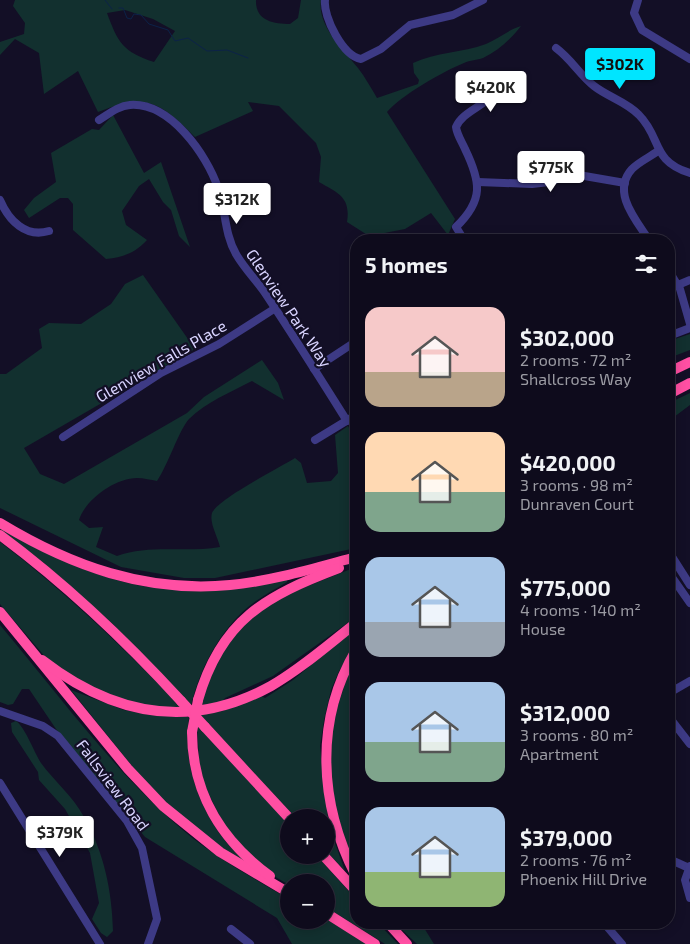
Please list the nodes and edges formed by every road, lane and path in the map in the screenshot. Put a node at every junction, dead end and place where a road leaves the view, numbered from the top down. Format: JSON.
{"nodes":[{"id":1,"x":325,"y":0,"type":"edge"},
{"id":2,"x":483,"y":0,"type":"edge"},
{"id":3,"x":636,"y":4,"type":"edge"},
{"id":4,"x":556,"y":48,"type":"dead end"},
{"id":5,"x":690,"y":59,"type":"edge"},
{"id":6,"x":500,"y":86,"type":"dead end"},
{"id":7,"x":100,"y":120,"type":"dead end"},
{"id":8,"x":658,"y":151,"type":"junction"},
{"id":9,"x":690,"y":173,"type":"edge"},
{"id":10,"x":478,"y":182,"type":"junction"},
{"id":11,"x":625,"y":183,"type":"junction"},
{"id":12,"x":0,"y":200,"type":"edge"},
{"id":13,"x":50,"y":231,"type":"dead end"},
{"id":14,"x":460,"y":234,"type":"edge"},
{"id":15,"x":645,"y":234,"type":"edge"},
{"id":16,"x":675,"y":280,"type":"edge"},
{"id":17,"x":690,"y":280,"type":"edge"},
{"id":18,"x":678,"y":285,"type":"junction"},
{"id":19,"x":274,"y":309,"type":"junction"},
{"id":20,"x":690,"y":326,"type":"edge"},
{"id":21,"x":675,"y":333,"type":"edge"},
{"id":22,"x":350,"y":345,"type":"edge"},
{"id":23,"x":690,"y":362,"type":"edge"},
{"id":24,"x":314,"y":369,"type":"junction"},
{"id":25,"x":675,"y":369,"type":"edge"},
{"id":26,"x":690,"y":383,"type":"edge"},
{"id":27,"x":675,"y":391,"type":"edge"},
{"id":28,"x":350,"y":419,"type":"edge"},
{"id":29,"x":347,"y":421,"type":"junction"},
{"id":30,"x":63,"y":437,"type":"dead end"},
{"id":31,"x":315,"y":440,"type":"dead end"},
{"id":32,"x":0,"y":523,"type":"edge"},
{"id":33,"x":0,"y":536,"type":"edge"},
{"id":34,"x":350,"y":558,"type":"edge"},
{"id":35,"x":675,"y":561,"type":"edge"},
{"id":36,"x":350,"y":564,"type":"edge"},
{"id":37,"x":675,"y":582,"type":"edge"},
{"id":38,"x":690,"y":585,"type":"edge"},
{"id":39,"x":690,"y":603,"type":"edge"},
{"id":40,"x":0,"y":612,"type":"edge"},
{"id":41,"x":350,"y":627,"type":"edge"},
{"id":42,"x":34,"y":653,"type":"junction"},
{"id":43,"x":350,"y":661,"type":"edge"},
{"id":44,"x":690,"y":681,"type":"edge"},
{"id":45,"x":675,"y":690,"type":"edge"},
{"id":46,"x":0,"y":711,"type":"edge"},
{"id":47,"x":675,"y":725,"type":"edge"},
{"id":48,"x":690,"y":744,"type":"edge"},
{"id":49,"x":0,"y":783,"type":"edge"},
{"id":50,"x":281,"y":809,"type":"edge"},
{"id":51,"x":675,"y":861,"type":"edge"},
{"id":52,"x":350,"y":863,"type":"edge"},
{"id":53,"x":331,"y":864,"type":"edge"},
{"id":54,"x":689,"y":867,"type":"edge"},
{"id":55,"x":280,"y":881,"type":"edge"},
{"id":56,"x":350,"y":884,"type":"edge"},
{"id":57,"x":280,"y":888,"type":"edge"},
{"id":58,"x":690,"y":898,"type":"edge"},
{"id":59,"x":335,"y":919,"type":"edge"},
{"id":60,"x":350,"y":928,"type":"edge"},
{"id":61,"x":231,"y":929,"type":"dead end"},
{"id":62,"x":351,"y":929,"type":"edge"},
{"id":63,"x":394,"y":929,"type":"edge"},
{"id":64,"x":609,"y":929,"type":"edge"},
{"id":65,"x":100,"y":944,"type":"edge"},
{"id":66,"x":148,"y":944,"type":"edge"},
{"id":67,"x":250,"y":944,"type":"edge"},
{"id":68,"x":375,"y":944,"type":"edge"},
{"id":69,"x":408,"y":944,"type":"edge"},
{"id":70,"x":622,"y":944,"type":"edge"}],
"edges":[{"from":1,"to":2,"type":"street"},
{"from":3,"to":5,"type":"street"},
{"from":4,"to":8,"type":"street"},
{"from":6,"to":10,"type":"street"},
{"from":7,"to":19,"type":"street","name":"Glenview Park Way"},
{"from":8,"to":9,"type":"street"},
{"from":8,"to":11,"type":"street"},
{"from":10,"to":11,"type":"street"},
{"from":10,"to":14,"type":"street"},
{"from":11,"to":15,"type":"street"},
{"from":12,"to":13,"type":"street"},
{"from":16,"to":18,"type":"street"},
{"from":17,"to":18,"type":"street"},
{"from":18,"to":20,"type":"street"},
{"from":19,"to":24,"type":"street","name":"Glenview Park Way"},
{"from":19,"to":30,"type":"street","name":"Glenview Falls Place"},
{"from":20,"to":21,"type":"street"},
{"from":22,"to":24,"type":"street"},
{"from":23,"to":25,"type":"highway"},
{"from":24,"to":29,"type":"street","name":"Glenview Park Way"},
{"from":26,"to":27,"type":"highway"},
{"from":28,"to":29,"type":"street"},
{"from":29,"to":31,"type":"street"},
{"from":32,"to":34,"type":"highway"},
{"from":33,"to":50,"type":"highway","bridge":true},
{"from":35,"to":38,"type":"street"},
{"from":36,"to":55,"type":"highway","bridge":true},
{"from":37,"to":39,"type":"street"},
{"from":40,"to":42,"type":"highway"},
{"from":41,"to":42,"type":"highway"},
{"from":42,"to":57,"type":"highway"},
{"from":43,"to":52,"type":"highway"},
{"from":44,"to":45,"type":"street"},
{"from":46,"to":66,"type":"street","name":"Fallsview Road"},
{"from":47,"to":48,"type":"street"},
{"from":49,"to":65,"type":"street"},
{"from":51,"to":54,"type":"street"},
{"from":53,"to":56,"type":"highway"},
{"from":54,"to":58,"type":"street"},
{"from":59,"to":60,"type":"highway"},
{"from":61,"to":67,"type":"street"},
{"from":62,"to":68,"type":"highway"},
{"from":63,"to":69,"type":"highway"},
{"from":64,"to":70,"type":"street"}]}
